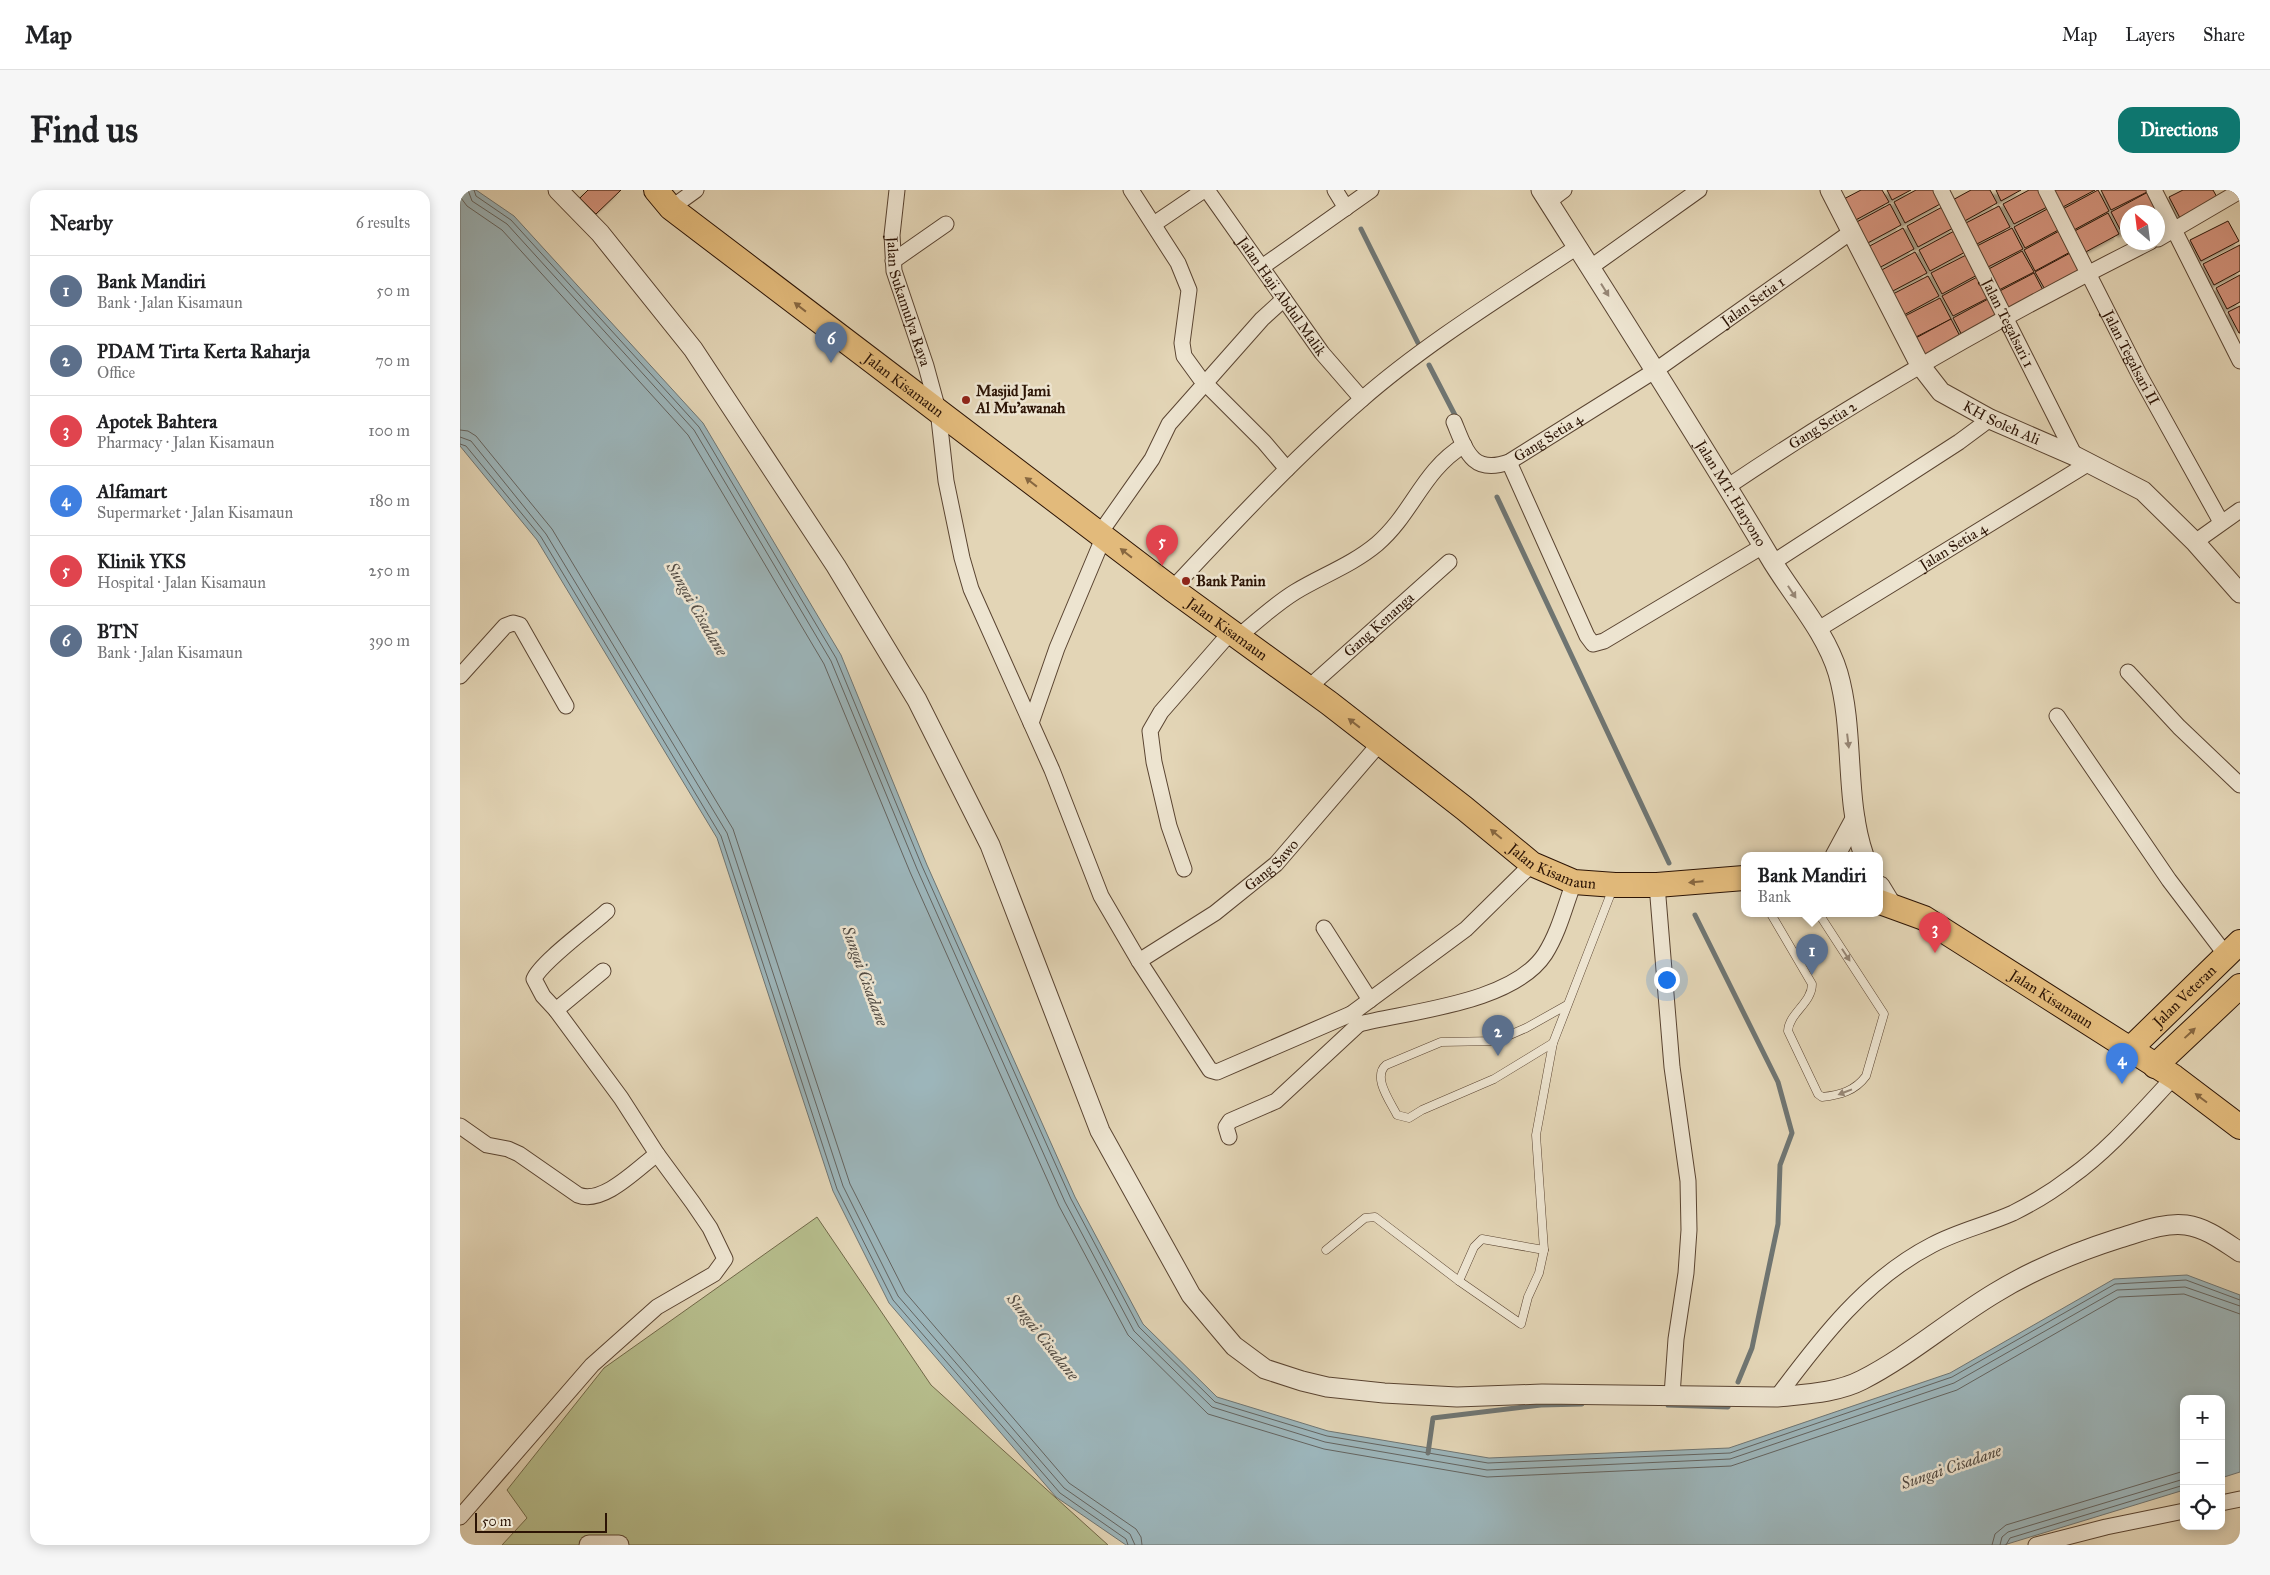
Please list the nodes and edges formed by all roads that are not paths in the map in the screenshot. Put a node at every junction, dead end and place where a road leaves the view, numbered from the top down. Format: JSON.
{"nodes":[{"id":1,"x":558,"y":190,"type":"edge"},
{"id":2,"x":696,"y":190,"type":"edge"},
{"id":3,"x":897,"y":190,"type":"edge"},
{"id":4,"x":1131,"y":190,"type":"edge"},
{"id":5,"x":1205,"y":190,"type":"edge"},
{"id":6,"x":1335,"y":190,"type":"edge"},
{"id":7,"x":1371,"y":190,"type":"edge"},
{"id":8,"x":1564,"y":190,"type":"edge"},
{"id":9,"x":1699,"y":190,"type":"edge"},
{"id":10,"x":1830,"y":190,"type":"edge"},
{"id":11,"x":1941,"y":190,"type":"edge"},
{"id":12,"x":2046,"y":190,"type":"edge"},
{"id":13,"x":2154,"y":190,"type":"edge"},
{"id":14,"x":2240,"y":190,"type":"edge"},
{"id":15,"x":1544,"y":196,"type":"edge"},
{"id":16,"x":664,"y":199,"type":"edge"},
{"id":17,"x":1346,"y":208,"type":"junction"},
{"id":18,"x":946,"y":224,"type":"dead end"},
{"id":19,"x":1154,"y":224,"type":"junction"},
{"id":20,"x":2174,"y":230,"type":"junction"},
{"id":21,"x":1851,"y":232,"type":"junction"},
{"id":22,"x":2165,"y":235,"type":"edge"},
{"id":23,"x":1577,"y":247,"type":"junction"},
{"id":24,"x":2134,"y":250,"type":"edge"},
{"id":25,"x":893,"y":261,"type":"junction"},
{"id":26,"x":1591,"y":267,"type":"junction"},
{"id":27,"x":1262,"y":268,"type":"junction"},
{"id":28,"x":2087,"y":274,"type":"junction"},
{"id":29,"x":1284,"y":299,"type":"junction"},
{"id":30,"x":2007,"y":318,"type":"junction"},
{"id":31,"x":2240,"y":361,"type":"edge"},
{"id":32,"x":1920,"y":365,"type":"junction"},
{"id":33,"x":1656,"y":370,"type":"junction"},
{"id":34,"x":1207,"y":383,"type":"junction"},
{"id":35,"x":1362,"y":399,"type":"junction"},
{"id":36,"x":938,"y":410,"type":"junction"},
{"id":37,"x":1990,"y":419,"type":"junction"},
{"id":38,"x":1454,"y":422,"type":"dead end"},
{"id":39,"x":1464,"y":445,"type":"junction"},
{"id":40,"x":2082,"y":459,"type":"junction"},
{"id":41,"x":1509,"y":462,"type":"junction"},
{"id":42,"x":1287,"y":469,"type":"junction"},
{"id":43,"x":1726,"y":487,"type":"junction"},
{"id":44,"x":2240,"y":510,"type":"edge"},
{"id":45,"x":2220,"y":522,"type":"junction"},
{"id":46,"x":1102,"y":535,"type":"junction"},
{"id":47,"x":2195,"y":542,"type":"junction"},
{"id":48,"x":1763,"y":546,"type":"junction"},
{"id":49,"x":1449,"y":562,"type":"dead end"},
{"id":50,"x":1772,"y":563,"type":"junction"},
{"id":51,"x":1172,"y":590,"type":"junction"},
{"id":52,"x":2240,"y":593,"type":"edge"},
{"id":53,"x":1817,"y":630,"type":"junction"},
{"id":54,"x":1234,"y":635,"type":"junction"},
{"id":55,"x":2128,"y":672,"type":"dead end"},
{"id":56,"x":460,"y":676,"type":"edge"},
{"id":57,"x":1308,"y":688,"type":"junction"},
{"id":58,"x":566,"y":706,"type":"dead end"},
{"id":59,"x":2057,"y":716,"type":"dead end"},
{"id":60,"x":1031,"y":723,"type":"junction"},
{"id":61,"x":1380,"y":743,"type":"junction"},
{"id":62,"x":2240,"y":785,"type":"edge"},
{"id":63,"x":1854,"y":819,"type":"junction"},
{"id":64,"x":1837,"y":852,"type":"edge"},
{"id":65,"x":1863,"y":852,"type":"edge"},
{"id":66,"x":1532,"y":864,"type":"junction"},
{"id":67,"x":1184,"y":869,"type":"dead end"},
{"id":68,"x":1741,"y":878,"type":"edge"},
{"id":69,"x":1574,"y":882,"type":"junction"},
{"id":70,"x":1615,"y":885,"type":"junction"},
{"id":71,"x":1657,"y":886,"type":"junction"},
{"id":72,"x":1883,"y":897,"type":"edge"},
{"id":73,"x":608,"y":911,"type":"dead end"},
{"id":74,"x":1774,"y":917,"type":"edge"},
{"id":75,"x":1822,"y":917,"type":"edge"},
{"id":76,"x":1324,"y":928,"type":"dead end"},
{"id":77,"x":2233,"y":948,"type":"edge"},
{"id":78,"x":1139,"y":961,"type":"junction"},
{"id":79,"x":603,"y":971,"type":"dead end"},
{"id":80,"x":2240,"y":986,"type":"edge"},
{"id":81,"x":1370,"y":1000,"type":"junction"},
{"id":82,"x":1568,"y":1005,"type":"junction"},
{"id":83,"x":556,"y":1010,"type":"junction"},
{"id":84,"x":1355,"y":1019,"type":"junction"},
{"id":85,"x":1553,"y":1043,"type":"junction"},
{"id":86,"x":2130,"y":1049,"type":"junction"},
{"id":87,"x":2164,"y":1072,"type":"junction"},
{"id":88,"x":460,"y":1126,"type":"edge"},
{"id":89,"x":2240,"y":1127,"type":"edge"},
{"id":90,"x":1230,"y":1137,"type":"dead end"},
{"id":91,"x":657,"y":1154,"type":"junction"},
{"id":92,"x":1326,"y":1250,"type":"dead end"},
{"id":93,"x":1544,"y":1250,"type":"junction"},
{"id":94,"x":2240,"y":1252,"type":"edge"},
{"id":95,"x":1459,"y":1281,"type":"junction"},
{"id":96,"x":1672,"y":1395,"type":"junction"},
{"id":97,"x":1777,"y":1397,"type":"junction"},
{"id":98,"x":2240,"y":1499,"type":"edge"},
{"id":99,"x":2225,"y":1502,"type":"edge"},
{"id":100,"x":2180,"y":1512,"type":"edge"},
{"id":101,"x":460,"y":1517,"type":"edge"},
{"id":102,"x":590,"y":1545,"type":"edge"},
{"id":103,"x":619,"y":1545,"type":"edge"},
{"id":104,"x":2036,"y":1545,"type":"edge"}],
"edges":[{"from":1,"to":96,"type":"street"},
{"from":2,"to":16,"type":"street"},
{"from":3,"to":25,"type":"street","name":"Jalan Sukamulya Raya"},
{"from":4,"to":19,"type":"street"},
{"from":5,"to":19,"type":"street"},
{"from":5,"to":27,"type":"street","name":"Jalan Haji Abdul Malik"},
{"from":6,"to":17,"type":"street"},
{"from":7,"to":17,"type":"street"},
{"from":8,"to":15,"type":"street"},
{"from":9,"to":26,"type":"street"},
{"from":10,"to":21,"type":"street","name":"KH Soleh Ali"},
{"from":11,"to":30,"type":"street","name":"Jalan Tegalsari 1"},
{"from":12,"to":28,"type":"street","name":"Jalan Tegalsari II"},
{"from":13,"to":20,"type":"street"},
{"from":14,"to":20,"type":"street"},
{"from":15,"to":23,"type":"street","name":"Jalan MT. Haryono"},
{"from":36,"to":16,"type":"main road","name":"Jalan Kisamaun","one_way":true},
{"from":17,"to":27,"type":"street"},
{"from":18,"to":25,"type":"street"},
{"from":19,"to":34,"type":"street"},
{"from":20,"to":22,"type":"street"},
{"from":20,"to":31,"type":"street"},
{"from":21,"to":32,"type":"street","name":"KH Soleh Ali"},
{"from":21,"to":33,"type":"street","name":"Jalan Setia 1"},
{"from":23,"to":26,"type":"street","name":"Jalan MT. Haryono"},
{"from":23,"to":35,"type":"street"},
{"from":24,"to":28,"type":"street","name":"Gang Setia 2"},
{"from":25,"to":36,"type":"street","name":"Jalan Sukamulya Raya"},
{"from":26,"to":33,"type":"street","name":"Jalan MT. Haryono","one_way":true},
{"from":27,"to":29,"type":"street","name":"Jalan Haji Abdul Malik"},
{"from":28,"to":30,"type":"street","name":"Gang Setia 2"},
{"from":28,"to":45,"type":"street","name":"Jalan Tegalsari II"},
{"from":29,"to":34,"type":"street"},
{"from":29,"to":35,"type":"street","name":"Jalan Haji Abdul Malik"},
{"from":30,"to":32,"type":"street","name":"Gang Setia 2"},
{"from":30,"to":40,"type":"street","name":"Jalan Tegalsari 1"},
{"from":32,"to":37,"type":"street","name":"KH Soleh Ali"},
{"from":32,"to":43,"type":"street","name":"Gang Setia 2"},
{"from":33,"to":41,"type":"street","name":"Gang Setia 4"},
{"from":33,"to":43,"type":"street","name":"Jalan MT. Haryono"},
{"from":34,"to":42,"type":"street"},
{"from":34,"to":46,"type":"street"},
{"from":35,"to":42,"type":"street"},
{"from":46,"to":36,"type":"main road","name":"Jalan Kisamaun","one_way":true},
{"from":36,"to":60,"type":"street","name":"Jalan Sukamulya Raya"},
{"from":37,"to":40,"type":"street","name":"KH Soleh Ali"},
{"from":37,"to":50,"type":"street"},
{"from":38,"to":39,"type":"street","name":"Gang Setia 4"},
{"from":39,"to":41,"type":"street","name":"Gang Setia 4"},
{"from":39,"to":54,"type":"street"},
{"from":40,"to":47,"type":"street","name":"KH Soleh Ali"},
{"from":40,"to":53,"type":"street","name":"Jalan Setia 4"},
{"from":41,"to":48,"type":"street"},
{"from":42,"to":51,"type":"street"},
{"from":43,"to":48,"type":"street","name":"Jalan MT. Haryono"},
{"from":44,"to":45,"type":"street"},
{"from":45,"to":47,"type":"street"},
{"from":51,"to":46,"type":"main road","name":"Jalan Kisamaun","one_way":true},
{"from":46,"to":60,"type":"street"},
{"from":47,"to":52,"type":"street","name":"KH Soleh Ali"},
{"from":48,"to":50,"type":"street","name":"Jalan MT. Haryono"},
{"from":49,"to":57,"type":"street","name":"Gang Kenanga"},
{"from":50,"to":53,"type":"street","name":"Jalan MT. Haryono","one_way":true},
{"from":51,"to":54,"type":"main road","name":"Jalan Kisamaun"},
{"from":53,"to":63,"type":"street","name":"Jalan MT. Haryono","one_way":true},
{"from":54,"to":57,"type":"main road","name":"Jalan Kisamaun"},
{"from":54,"to":67,"type":"street"},
{"from":55,"to":62,"type":"street"},
{"from":56,"to":58,"type":"street"},
{"from":61,"to":57,"type":"main road","name":"Jalan Kisamaun","one_way":true},
{"from":59,"to":77,"type":"street"},
{"from":60,"to":78,"type":"street","name":"Jalan Sukamulya Raya"},
{"from":66,"to":61,"type":"main road","name":"Jalan Kisamaun","one_way":true},
{"from":61,"to":78,"type":"street","name":"Gang Sawo"},
{"from":63,"to":64,"type":"street","name":"Jalan MT. Haryono"},
{"from":63,"to":65,"type":"street","name":"Jalan MT. Haryono"},
{"from":66,"to":69,"type":"main road","name":"Jalan Kisamaun"},
{"from":66,"to":81,"type":"street"},
{"from":68,"to":71,"type":"main road","name":"Jalan Kisamaun","one_way":true},
{"from":69,"to":70,"type":"main road","name":"Jalan Kisamaun"},
{"from":69,"to":84,"type":"street"},
{"from":70,"to":71,"type":"main road","name":"Jalan Kisamaun"},
{"from":70,"to":82,"type":"lane"},
{"from":71,"to":96,"type":"street"},
{"from":72,"to":86,"type":"main road","name":"Jalan Kisamaun"},
{"from":73,"to":83,"type":"street"},
{"from":75,"to":74,"type":"lane","one_way":true},
{"from":76,"to":81,"type":"street"},
{"from":77,"to":86,"type":"main road","name":"Jalan Veteran"},
{"from":78,"to":84,"type":"street","name":"Jalan Sukamulya Raya"},
{"from":79,"to":83,"type":"street"},
{"from":87,"to":80,"type":"main road","name":"Jalan Veteran","one_way":true},
{"from":81,"to":84,"type":"street"},
{"from":82,"to":85,"type":"lane"},
{"from":82,"to":85,"type":"lane"},
{"from":83,"to":91,"type":"street"},
{"from":84,"to":90,"type":"street"},
{"from":85,"to":93,"type":"lane"},
{"from":86,"to":87,"type":"main road","name":"Jalan Kisamaun"},
{"from":89,"to":87,"type":"main road","name":"Jalan Kisamaun","one_way":true},
{"from":87,"to":97,"type":"street"},
{"from":88,"to":91,"type":"street"},
{"from":91,"to":101,"type":"street"},
{"from":92,"to":95,"type":"lane"},
{"from":93,"to":95,"type":"lane"},
{"from":93,"to":95,"type":"lane"},
{"from":94,"to":97,"type":"street"},
{"from":96,"to":97,"type":"street"},
{"from":98,"to":99,"type":"street"},
{"from":100,"to":104,"type":"street"},
{"from":102,"to":103,"type":"street"}]}
